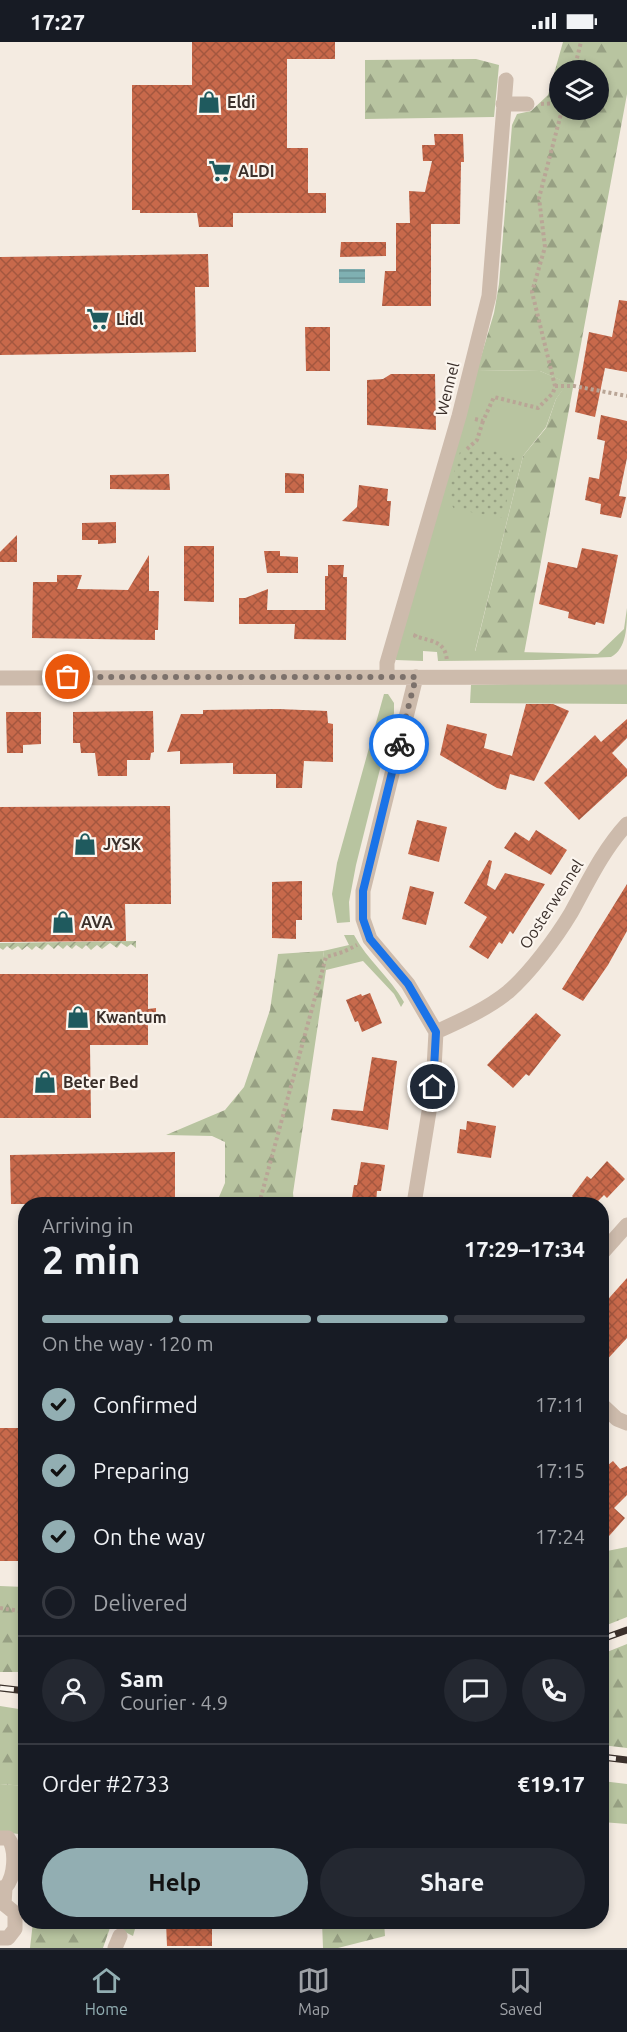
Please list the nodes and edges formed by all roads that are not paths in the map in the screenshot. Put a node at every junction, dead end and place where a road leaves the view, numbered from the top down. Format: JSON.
{"nodes":[{"id":1,"x":506,"y":80,"type":"dead end"},
{"id":2,"x":503,"y":104,"type":"junction"},
{"id":3,"x":531,"y":104,"type":"road end"},
{"id":4,"x":387,"y":676,"type":"junction"},
{"id":5,"x":416,"y":677,"type":"junction"},
{"id":6,"x":627,"y":677,"type":"edge"},
{"id":7,"x":0,"y":678,"type":"edge"},
{"id":8,"x":627,"y":824,"type":"edge"},
{"id":9,"x":436,"y":1032,"type":"junction"},
{"id":10,"x":415,"y":1197,"type":"edge"},
{"id":11,"x":627,"y":1226,"type":"edge"},
{"id":12,"x":609,"y":1245,"type":"edge"},
{"id":13,"x":609,"y":1412,"type":"edge"},
{"id":14,"x":627,"y":1423,"type":"edge"},
{"id":15,"x":0,"y":1838,"type":"edge"},
{"id":16,"x":3,"y":1888,"type":"edge"},
{"id":17,"x":2,"y":1904,"type":"edge"},
{"id":18,"x":0,"y":1938,"type":"edge"}],
"edges":[{"from":1,"to":2,"type":"street","name":"Wennel"},
{"from":2,"to":3,"type":"street"},
{"from":2,"to":4,"type":"street","name":"Wennel"},
{"from":4,"to":5,"type":"street"},
{"from":4,"to":7,"type":"street"},
{"from":5,"to":6,"type":"street"},
{"from":5,"to":9,"type":"street"},
{"from":8,"to":9,"type":"street","name":"Oosterwennel"},
{"from":9,"to":10,"type":"street"},
{"from":11,"to":12,"type":"street"},
{"from":13,"to":14,"type":"street"},
{"from":15,"to":16,"type":"street"},
{"from":16,"to":17,"type":"street"},
{"from":17,"to":18,"type":"street"}]}
